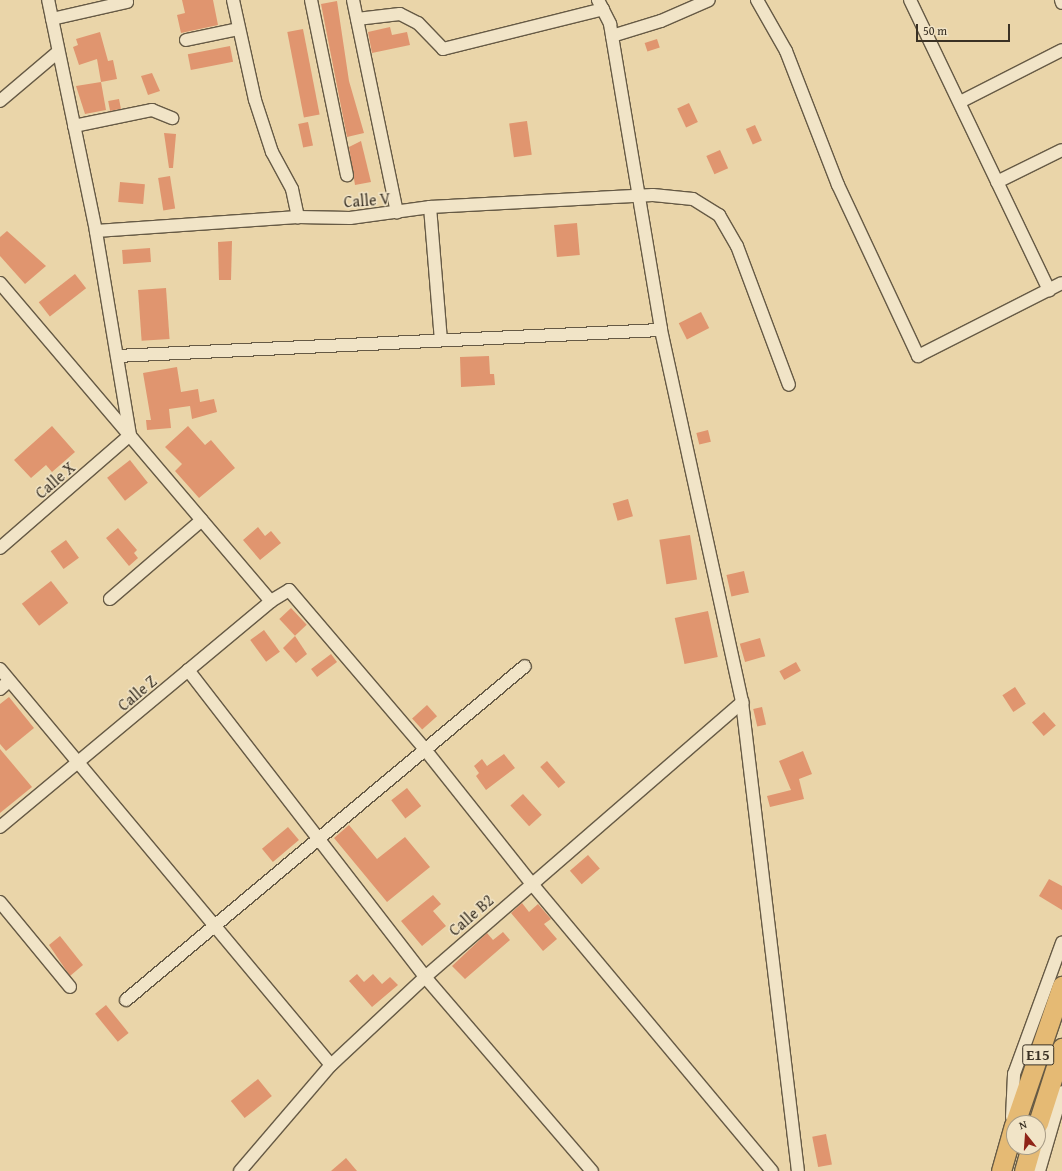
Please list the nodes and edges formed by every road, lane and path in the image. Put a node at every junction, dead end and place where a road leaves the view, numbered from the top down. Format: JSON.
{"nodes":[{"id":1,"x":48,"y":0,"type":"edge"},
{"id":2,"x":233,"y":0,"type":"edge"},
{"id":3,"x":311,"y":0,"type":"edge"},
{"id":4,"x":353,"y":0,"type":"edge"},
{"id":5,"x":709,"y":0,"type":"edge"},
{"id":6,"x":757,"y":0,"type":"edge"},
{"id":7,"x":910,"y":0,"type":"edge"},
{"id":8,"x":1061,"y":0,"type":"edge"},
{"id":9,"x":127,"y":2,"type":"dead end"},
{"id":10,"x":1062,"y":3,"type":"edge"},
{"id":11,"x":600,"y":5,"type":"edge"},
{"id":12,"x":52,"y":19,"type":"junction"},
{"id":13,"x":357,"y":19,"type":"junction"},
{"id":14,"x":238,"y":29,"type":"junction"},
{"id":15,"x":612,"y":36,"type":"junction"},
{"id":16,"x":186,"y":40,"type":"dead end"},
{"id":17,"x":1062,"y":50,"type":"edge"},
{"id":18,"x":58,"y":52,"type":"junction"},
{"id":19,"x":0,"y":100,"type":"edge"},
{"id":20,"x":960,"y":102,"type":"junction"},
{"id":21,"x":172,"y":118,"type":"dead end"},
{"id":22,"x":74,"y":126,"type":"junction"},
{"id":23,"x":1062,"y":150,"type":"edge"},
{"id":24,"x":347,"y":175,"type":"dead end"},
{"id":25,"x":997,"y":182,"type":"junction"},
{"id":26,"x":640,"y":196,"type":"junction"},
{"id":27,"x":430,"y":207,"type":"junction"},
{"id":28,"x":397,"y":213,"type":"junction"},
{"id":29,"x":298,"y":217,"type":"junction"},
{"id":30,"x":96,"y":231,"type":"junction"},
{"id":31,"x":0,"y":283,"type":"edge"},
{"id":32,"x":1062,"y":284,"type":"edge"},
{"id":33,"x":1049,"y":290,"type":"junction"},
{"id":34,"x":661,"y":330,"type":"junction"},
{"id":35,"x":440,"y":340,"type":"junction"},
{"id":36,"x":117,"y":356,"type":"junction"},
{"id":37,"x":789,"y":385,"type":"dead end"},
{"id":38,"x":130,"y":435,"type":"junction"},
{"id":39,"x":202,"y":520,"type":"junction"},
{"id":40,"x":0,"y":548,"type":"edge"},
{"id":41,"x":110,"y":599,"type":"dead end"},
{"id":42,"x":271,"y":601,"type":"junction"},
{"id":43,"x":525,"y":666,"type":"dead end"},
{"id":44,"x":0,"y":669,"type":"edge"},
{"id":45,"x":188,"y":670,"type":"junction"},
{"id":46,"x":9,"y":681,"type":"junction"},
{"id":47,"x":0,"y":689,"type":"edge"},
{"id":48,"x":742,"y":702,"type":"junction"},
{"id":49,"x":425,"y":750,"type":"junction"},
{"id":50,"x":78,"y":763,"type":"junction"},
{"id":51,"x":0,"y":827,"type":"edge"},
{"id":52,"x":318,"y":839,"type":"junction"},
{"id":53,"x":532,"y":884,"type":"junction"},
{"id":54,"x":0,"y":902,"type":"edge"},
{"id":55,"x":213,"y":927,"type":"junction"},
{"id":56,"x":1062,"y":943,"type":"edge"},
{"id":57,"x":425,"y":977,"type":"junction"},
{"id":58,"x":1062,"y":986,"type":"edge"},
{"id":59,"x":70,"y":987,"type":"dead end"},
{"id":60,"x":126,"y":1000,"type":"dead end"},
{"id":61,"x":1062,"y":1048,"type":"edge"},
{"id":62,"x":331,"y":1065,"type":"junction"},
{"id":63,"x":1062,"y":1092,"type":"edge"},
{"id":64,"x":1013,"y":1115,"type":"edge"},
{"id":65,"x":1017,"y":1115,"type":"edge"},
{"id":66,"x":1041,"y":1115,"type":"edge"},
{"id":67,"x":1006,"y":1153,"type":"edge"},
{"id":68,"x":1029,"y":1155,"type":"edge"},
{"id":69,"x":241,"y":1171,"type":"edge"},
{"id":70,"x":592,"y":1171,"type":"edge"},
{"id":71,"x":772,"y":1171,"type":"edge"},
{"id":72,"x":798,"y":1171,"type":"edge"},
{"id":73,"x":1001,"y":1171,"type":"edge"},
{"id":74,"x":1024,"y":1171,"type":"edge"},
{"id":75,"x":1039,"y":1171,"type":"edge"}],
"edges":[{"from":1,"to":12,"type":"street"},
{"from":2,"to":14,"type":"street"},
{"from":3,"to":24,"type":"street"},
{"from":4,"to":13,"type":"street"},
{"from":5,"to":15,"type":"street"},
{"from":6,"to":33,"type":"street"},
{"from":7,"to":20,"type":"street"},
{"from":8,"to":10,"type":"street"},
{"from":9,"to":12,"type":"street"},
{"from":11,"to":13,"type":"street"},
{"from":11,"to":15,"type":"street"},
{"from":12,"to":18,"type":"street"},
{"from":13,"to":28,"type":"street"},
{"from":14,"to":16,"type":"street"},
{"from":14,"to":29,"type":"street"},
{"from":15,"to":26,"type":"street"},
{"from":17,"to":20,"type":"street"},
{"from":18,"to":19,"type":"street"},
{"from":18,"to":22,"type":"street"},
{"from":20,"to":25,"type":"street"},
{"from":21,"to":22,"type":"street"},
{"from":22,"to":30,"type":"street"},
{"from":23,"to":25,"type":"street"},
{"from":25,"to":33,"type":"street"},
{"from":26,"to":27,"type":"street","name":"Calle V"},
{"from":26,"to":34,"type":"street"},
{"from":26,"to":37,"type":"street","name":"Calle V"},
{"from":27,"to":28,"type":"street","name":"Calle V"},
{"from":27,"to":35,"type":"street"},
{"from":28,"to":29,"type":"street","name":"Calle V"},
{"from":29,"to":30,"type":"street","name":"Calle V"},
{"from":30,"to":36,"type":"street"},
{"from":31,"to":38,"type":"street"},
{"from":32,"to":33,"type":"street"},
{"from":34,"to":35,"type":"street"},
{"from":34,"to":48,"type":"street"},
{"from":35,"to":36,"type":"street"},
{"from":36,"to":38,"type":"street"},
{"from":38,"to":39,"type":"street"},
{"from":38,"to":40,"type":"street","name":"Calle X"},
{"from":39,"to":41,"type":"street"},
{"from":39,"to":42,"type":"street"},
{"from":42,"to":45,"type":"street","name":"Calle Z"},
{"from":42,"to":49,"type":"street","name":"Calle Z"},
{"from":43,"to":49,"type":"street"},
{"from":44,"to":46,"type":"street"},
{"from":45,"to":50,"type":"street","name":"Calle Z"},
{"from":45,"to":52,"type":"street"},
{"from":46,"to":47,"type":"street"},
{"from":46,"to":50,"type":"street"},
{"from":48,"to":53,"type":"street","name":"Calle B2"},
{"from":48,"to":72,"type":"street"},
{"from":49,"to":52,"type":"street"},
{"from":49,"to":53,"type":"street"},
{"from":50,"to":51,"type":"street","name":"Calle Z"},
{"from":50,"to":55,"type":"street"},
{"from":52,"to":55,"type":"street"},
{"from":52,"to":57,"type":"street"},
{"from":53,"to":57,"type":"street","name":"Calle B2"},
{"from":53,"to":71,"type":"street"},
{"from":54,"to":59,"type":"street"},
{"from":55,"to":60,"type":"street"},
{"from":55,"to":62,"type":"street"},
{"from":56,"to":64,"type":"street"},
{"from":57,"to":62,"type":"street","name":"Calle B2"},
{"from":57,"to":70,"type":"street"},
{"from":58,"to":65,"type":"highway","number":"E15"},
{"from":61,"to":66,"type":"highway","number":"E15"},
{"from":62,"to":69,"type":"street","name":"Calle B2"},
{"from":63,"to":75,"type":"street"},
{"from":67,"to":73,"type":"highway","number":"E15"},
{"from":68,"to":74,"type":"highway"}]}
